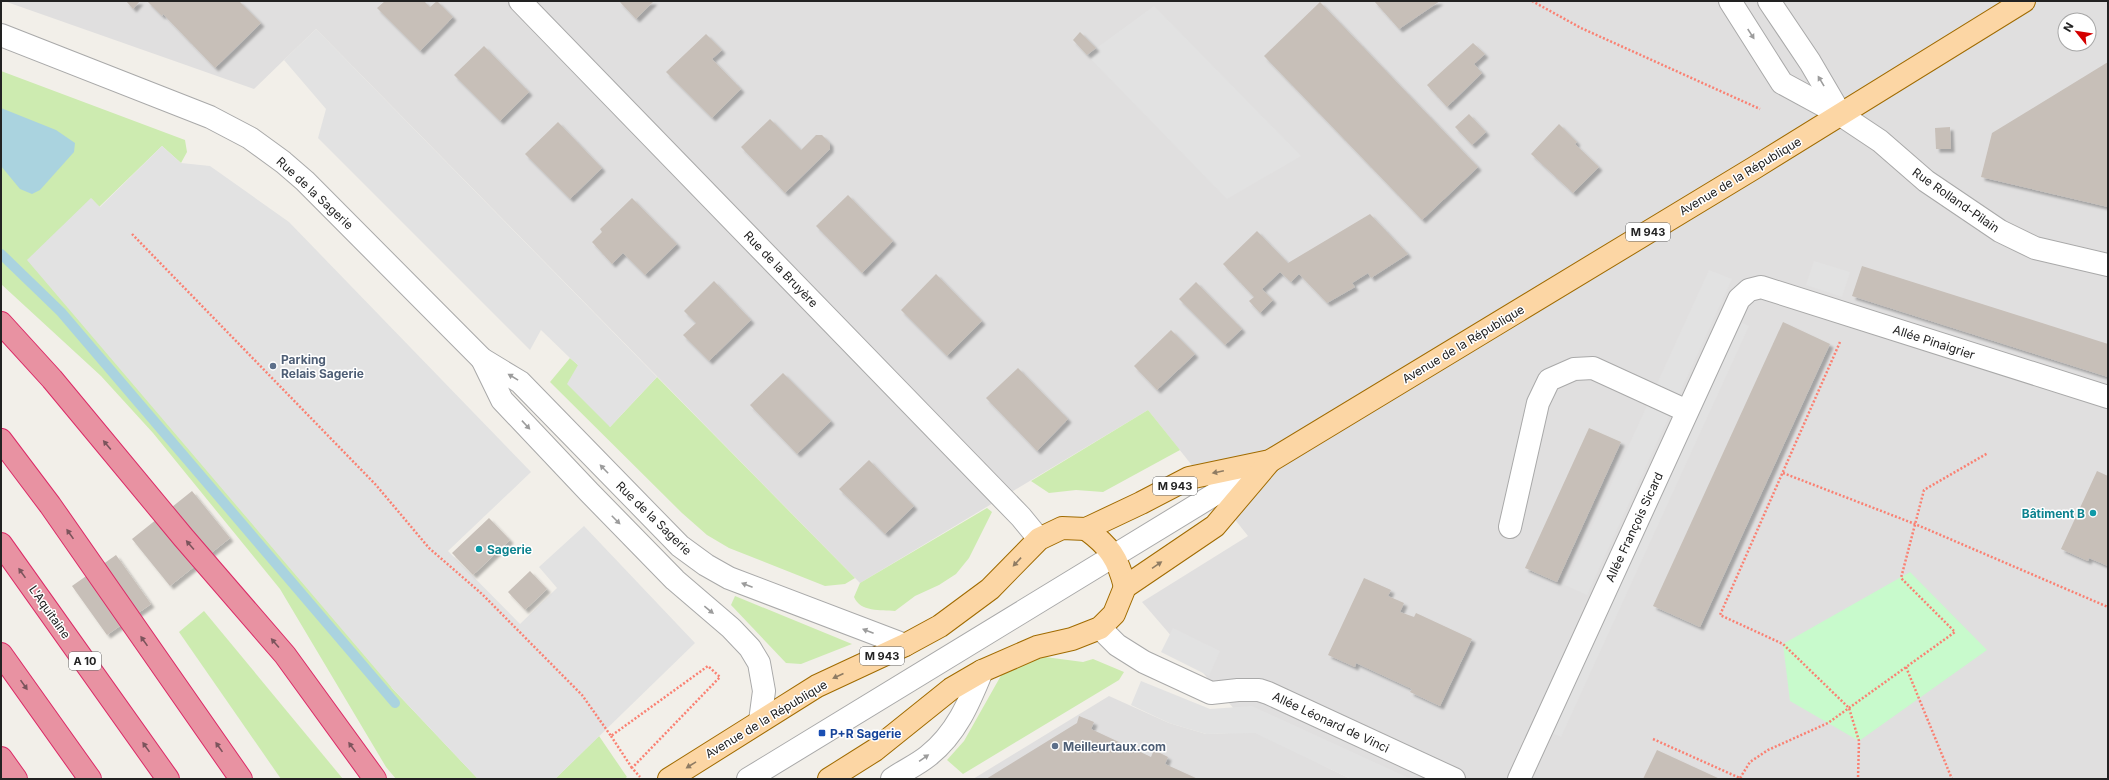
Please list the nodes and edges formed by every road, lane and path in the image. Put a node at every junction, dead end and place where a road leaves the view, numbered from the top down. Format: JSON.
{"nodes":[{"id":1,"x":520,"y":1,"type":"edge"},
{"id":2,"x":1532,"y":1,"type":"edge"},
{"id":3,"x":1730,"y":1,"type":"edge"},
{"id":4,"x":1769,"y":1,"type":"edge"},
{"id":5,"x":2024,"y":1,"type":"edge"},
{"id":6,"x":1,"y":35,"type":"edge"},
{"id":7,"x":1760,"y":109,"type":"dead end"},
{"id":8,"x":1841,"y":114,"type":"junction"},
{"id":9,"x":132,"y":234,"type":"dead end"},
{"id":10,"x":2108,"y":265,"type":"edge"},
{"id":11,"x":1761,"y":286,"type":"joint"},
{"id":12,"x":1852,"y":316,"type":"junction"},
{"id":13,"x":1,"y":323,"type":"edge"},
{"id":14,"x":482,"y":359,"type":"junction"},
{"id":15,"x":2108,"y":397,"type":"edge"},
{"id":16,"x":1687,"y":411,"type":"junction"},
{"id":17,"x":1,"y":440,"type":"edge"},
{"id":18,"x":1988,"y":453,"type":"dead end"},
{"id":19,"x":1270,"y":461,"type":"junction"},
{"id":20,"x":1783,"y":473,"type":"junction"},
{"id":21,"x":1915,"y":524,"type":"junction"},
{"id":22,"x":1510,"y":527,"type":"dead end"},
{"id":23,"x":1086,"y":529,"type":"junction"},
{"id":24,"x":1039,"y":539,"type":"junction"},
{"id":25,"x":1,"y":544,"type":"edge"},
{"id":26,"x":1113,"y":555,"type":"junction"},
{"id":27,"x":1125,"y":587,"type":"junction"},
{"id":28,"x":2108,"y":607,"type":"edge"},
{"id":29,"x":1100,"y":628,"type":"junction"},
{"id":30,"x":905,"y":645,"type":"junction"},
{"id":31,"x":1,"y":654,"type":"edge"},
{"id":32,"x":1906,"y":667,"type":"junction"},
{"id":33,"x":982,"y":671,"type":"junction"},
{"id":34,"x":1849,"y":708,"type":"junction"},
{"id":35,"x":760,"y":720,"type":"junction"},
{"id":36,"x":611,"y":736,"type":"junction"},
{"id":37,"x":1653,"y":739,"type":"dead end"},
{"id":38,"x":1,"y":758,"type":"edge"},
{"id":39,"x":632,"y":768,"type":"junction"},
{"id":40,"x":640,"y":778,"type":"dead end"},
{"id":41,"x":1741,"y":778,"type":"edge"},
{"id":42,"x":16,"y":779,"type":"edge"},
{"id":43,"x":90,"y":779,"type":"edge"},
{"id":44,"x":168,"y":779,"type":"edge"},
{"id":45,"x":241,"y":779,"type":"edge"},
{"id":46,"x":375,"y":779,"type":"edge"},
{"id":47,"x":668,"y":779,"type":"edge"},
{"id":48,"x":748,"y":779,"type":"edge"},
{"id":49,"x":829,"y":779,"type":"edge"},
{"id":50,"x":892,"y":779,"type":"edge"},
{"id":51,"x":1454,"y":779,"type":"edge"},
{"id":52,"x":1518,"y":779,"type":"edge"},
{"id":53,"x":1858,"y":779,"type":"edge"},
{"id":54,"x":1952,"y":779,"type":"edge"}],
"edges":[{"from":1,"to":24,"type":"street","name":"Rue de la Bruyère"},
{"from":2,"to":7,"type":"path"},
{"from":3,"to":8,"type":"street","name":"Rue Rolland-Pilain","one_way":true},
{"from":8,"to":4,"type":"street","one_way":true},
{"from":5,"to":8,"type":"main road","name":"Avenue de la République","number":"M 943"},
{"from":6,"to":14,"type":"street","name":"Rue de la Sagerie"},
{"from":8,"to":10,"type":"street","name":"Rue Rolland-Pilain"},
{"from":8,"to":19,"type":"main road","name":"Avenue de la République","number":"M 943"},
{"from":9,"to":36,"type":"path"},
{"from":11,"to":12,"type":"street","name":"Allée Pinaigrier"},
{"from":11,"to":16,"type":"street","name":"Allée François Sicard"},
{"from":12,"to":15,"type":"street","name":"Allée Pinaigrier"},
{"from":12,"to":20,"type":"path"},
{"from":46,"to":13,"type":"highway","one_way":true},
{"from":30,"to":14,"type":"street","name":"Rue de la Sagerie","one_way":true},
{"from":14,"to":35,"type":"street","name":"Rue de la Sagerie","one_way":true},
{"from":16,"to":22,"type":"street"},
{"from":16,"to":52,"type":"street","name":"Allée François Sicard"},
{"from":45,"to":17,"type":"highway","one_way":true},
{"from":18,"to":21,"type":"path"},
{"from":19,"to":23,"type":"main road","name":"Avenue de la République","number":"M 943","one_way":true},
{"from":19,"to":26,"type":"street"},
{"from":27,"to":19,"type":"main road","name":"Avenue de la République","number":"M 943","one_way":true},
{"from":20,"to":21,"type":"path"},
{"from":20,"to":34,"type":"path"},
{"from":21,"to":28,"type":"path"},
{"from":21,"to":32,"type":"path"},
{"from":23,"to":24,"type":"main road","name":"Avenue de la République","number":"M 943"},
{"from":23,"to":26,"type":"main road"},
{"from":24,"to":30,"type":"main road","name":"Avenue de la République","number":"M 943","one_way":true},
{"from":44,"to":25,"type":"highway","name":"L'Aquitaine","number":"A 10","one_way":true},
{"from":26,"to":27,"type":"main road"},
{"from":26,"to":48,"type":"street"},
{"from":27,"to":29,"type":"main road"},
{"from":29,"to":33,"type":"main road"},
{"from":29,"to":51,"type":"street","name":"Allée Léonard de Vinci"},
{"from":30,"to":35,"type":"main road","name":"Avenue de la République","number":"M 943","one_way":true},
{"from":31,"to":43,"type":"highway","one_way":true},
{"from":32,"to":34,"type":"path"},
{"from":32,"to":54,"type":"path"},
{"from":33,"to":49,"type":"main road"},
{"from":50,"to":33,"type":"street","one_way":true},
{"from":34,"to":41,"type":"path"},
{"from":34,"to":53,"type":"path"},
{"from":35,"to":47,"type":"main road","name":"Avenue de la République","number":"M 943","one_way":true},
{"from":36,"to":39,"type":"path"},
{"from":36,"to":39,"type":"path"},
{"from":37,"to":41,"type":"path"},
{"from":38,"to":42,"type":"highway"},
{"from":39,"to":40,"type":"path"}]}
